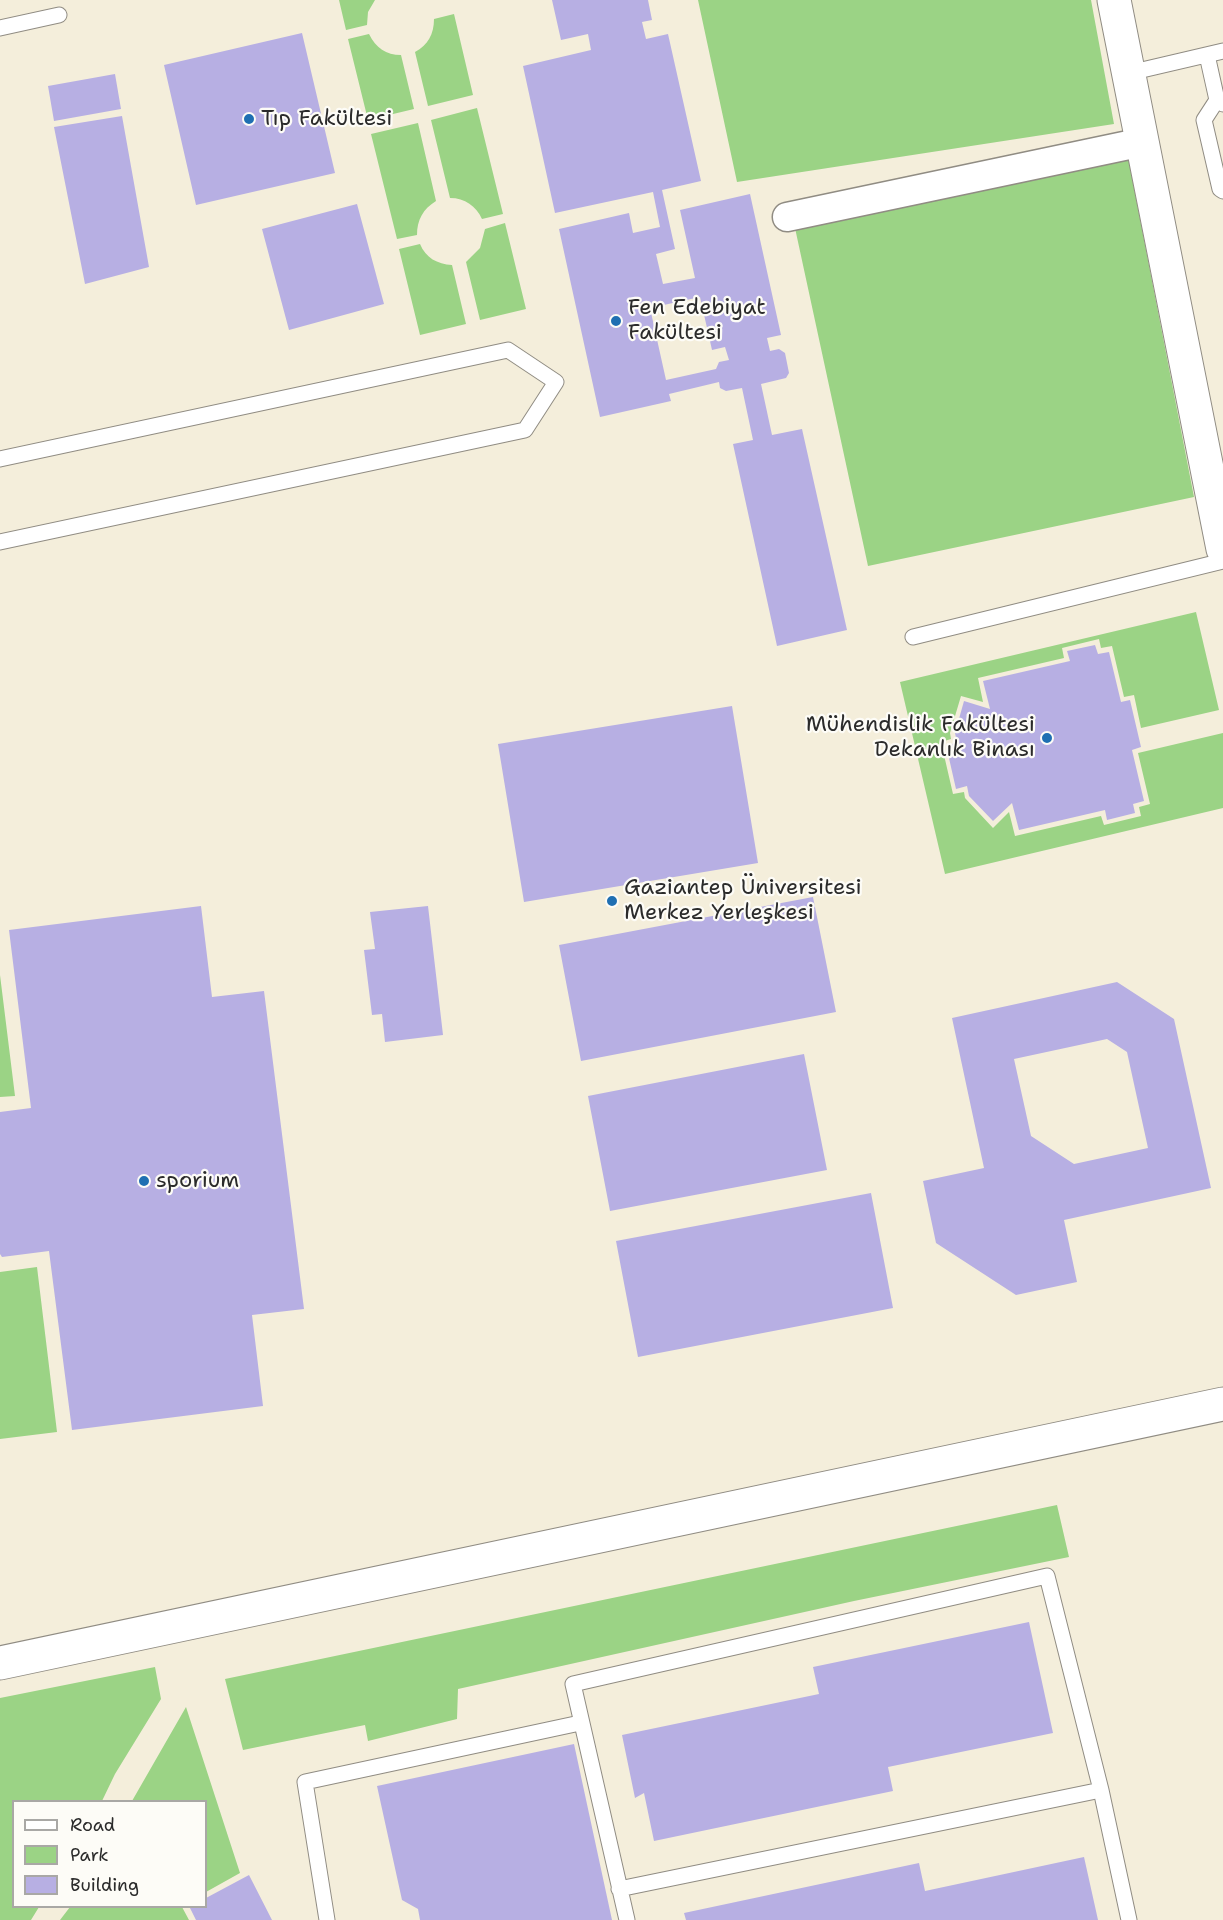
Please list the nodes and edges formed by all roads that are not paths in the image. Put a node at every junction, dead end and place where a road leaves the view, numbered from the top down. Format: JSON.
{"nodes":[{"id":1,"x":1114,"y":0,"type":"edge"},
{"id":2,"x":59,"y":15,"type":"dead end"},
{"id":3,"x":0,"y":28,"type":"edge"},
{"id":4,"x":1223,"y":51,"type":"edge"},
{"id":5,"x":1207,"y":55,"type":"junction"},
{"id":6,"x":1129,"y":73,"type":"junction"},
{"id":7,"x":1220,"y":102,"type":"edge"},
{"id":8,"x":1143,"y":141,"type":"junction"},
{"id":9,"x":1223,"y":191,"type":"edge"},
{"id":10,"x":788,"y":217,"type":"dead end"},
{"id":11,"x":0,"y":459,"type":"edge"},
{"id":12,"x":0,"y":542,"type":"edge"},
{"id":13,"x":1223,"y":549,"type":"edge"},
{"id":14,"x":1223,"y":561,"type":"edge"},
{"id":15,"x":913,"y":637,"type":"dead end"},
{"id":16,"x":1223,"y":1404,"type":"edge"},
{"id":17,"x":0,"y":1663,"type":"edge"},
{"id":18,"x":580,"y":1723,"type":"junction"},
{"id":19,"x":1101,"y":1790,"type":"junction"},
{"id":20,"x":620,"y":1889,"type":"junction"},
{"id":21,"x":327,"y":1920,"type":"edge"},
{"id":22,"x":627,"y":1920,"type":"edge"},
{"id":23,"x":1129,"y":1920,"type":"edge"}],
"edges":[{"from":1,"to":6,"type":"street"},
{"from":2,"to":3,"type":"lane"},
{"from":4,"to":5,"type":"lane"},
{"from":5,"to":6,"type":"lane"},
{"from":5,"to":7,"type":"lane"},
{"from":6,"to":8,"type":"street"},
{"from":7,"to":9,"type":"lane"},
{"from":8,"to":10,"type":"street"},
{"from":8,"to":13,"type":"street"},
{"from":11,"to":12,"type":"lane"},
{"from":14,"to":15,"type":"lane"},
{"from":16,"to":17,"type":"street"},
{"from":18,"to":19,"type":"lane"},
{"from":18,"to":20,"type":"lane"},
{"from":18,"to":21,"type":"lane"},
{"from":19,"to":20,"type":"lane"},
{"from":19,"to":23,"type":"lane"},
{"from":20,"to":22,"type":"lane"}]}
